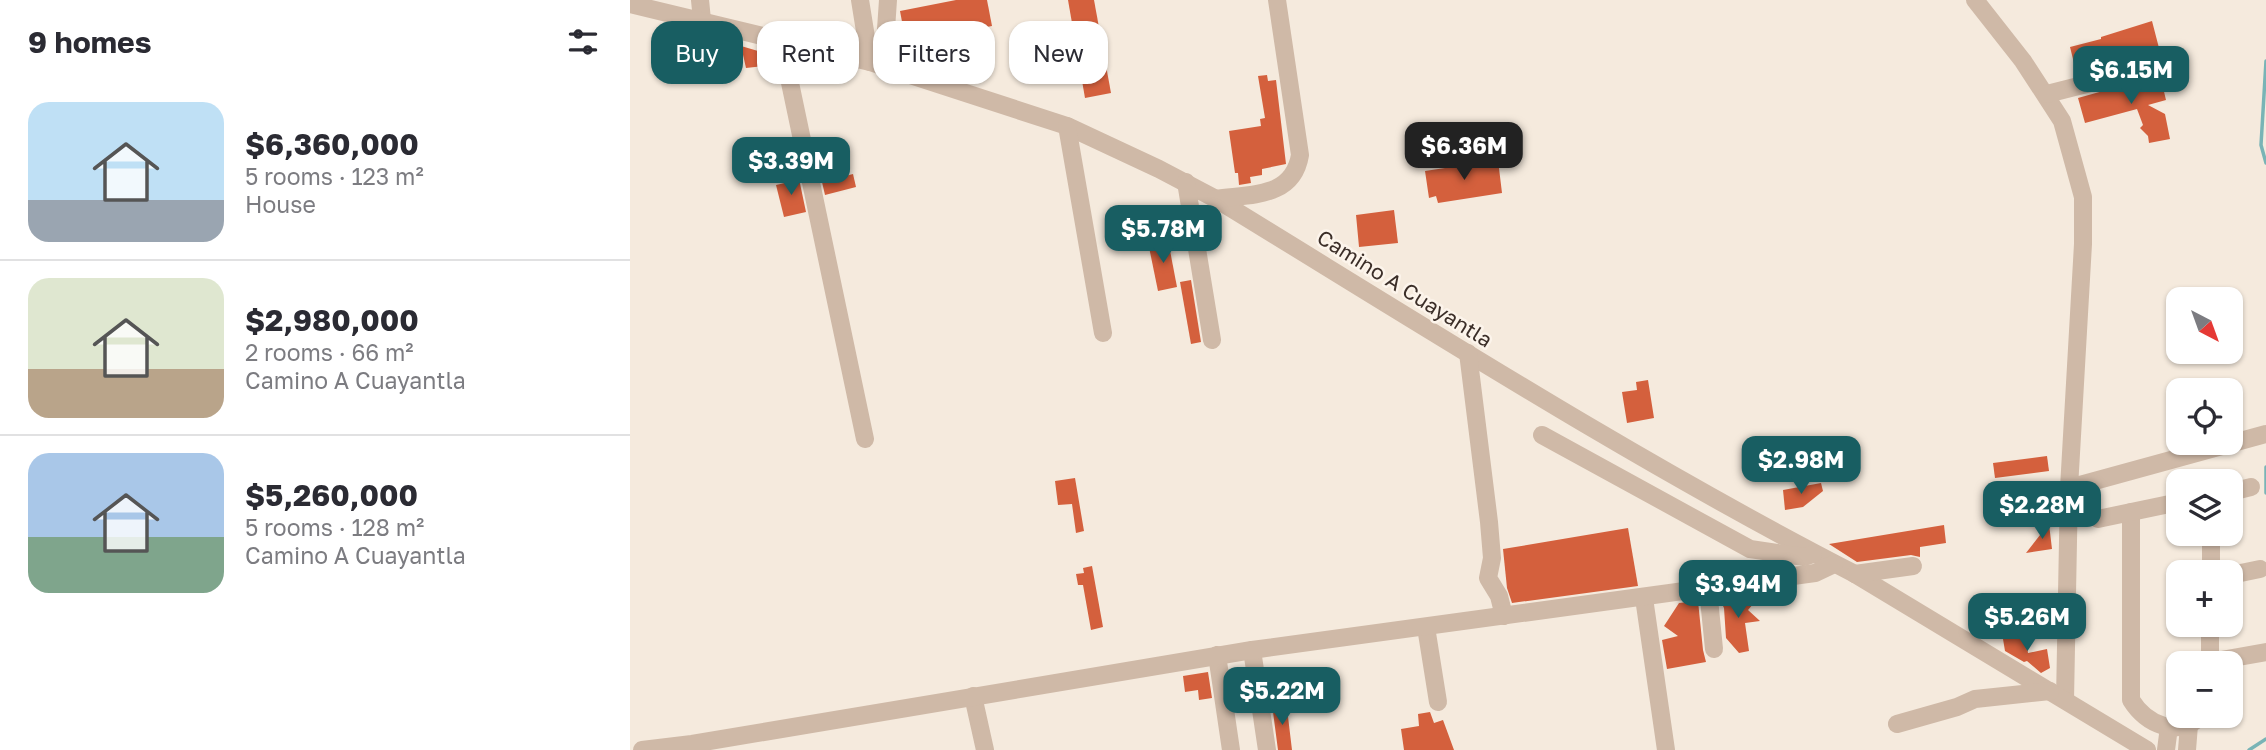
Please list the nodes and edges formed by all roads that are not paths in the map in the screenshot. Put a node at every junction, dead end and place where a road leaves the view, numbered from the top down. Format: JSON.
{"nodes":[{"id":1,"x":700,"y":0,"type":"edge"},
{"id":2,"x":860,"y":0,"type":"edge"},
{"id":3,"x":888,"y":0,"type":"edge"},
{"id":4,"x":1277,"y":0,"type":"edge"},
{"id":5,"x":1975,"y":0,"type":"edge"},
{"id":6,"x":630,"y":4,"type":"edge"},
{"id":7,"x":702,"y":20,"type":"junction"},
{"id":8,"x":757,"y":34,"type":"edge"},
{"id":9,"x":859,"y":54,"type":"edge"},
{"id":10,"x":869,"y":56,"type":"junction"},
{"id":11,"x":2134,"y":72,"type":"dead end"},
{"id":12,"x":790,"y":84,"type":"edge"},
{"id":13,"x":2047,"y":94,"type":"junction"},
{"id":14,"x":1068,"y":126,"type":"junction"},
{"id":15,"x":1186,"y":182,"type":"junction"},
{"id":16,"x":1216,"y":199,"type":"junction"},
{"id":17,"x":1103,"y":333,"type":"dead end"},
{"id":18,"x":1212,"y":340,"type":"dead end"},
{"id":19,"x":1468,"y":353,"type":"junction"},
{"id":20,"x":2266,"y":434,"type":"edge"},
{"id":21,"x":1542,"y":435,"type":"dead end"},
{"id":22,"x":865,"y":439,"type":"dead end"},
{"id":23,"x":2069,"y":488,"type":"junction"},
{"id":24,"x":2251,"y":488,"type":"dead end"},
{"id":25,"x":2243,"y":490,"type":"edge"},
{"id":26,"x":2166,"y":505,"type":"edge"},
{"id":27,"x":2131,"y":512,"type":"junction"},
{"id":28,"x":2098,"y":519,"type":"dead end"},
{"id":29,"x":1813,"y":554,"type":"junction"},
{"id":30,"x":1834,"y":564,"type":"junction"},
{"id":31,"x":1913,"y":566,"type":"dead end"},
{"id":32,"x":2260,"y":569,"type":"dead end"},
{"id":33,"x":2243,"y":573,"type":"edge"},
{"id":34,"x":1855,"y":574,"type":"junction"},
{"id":35,"x":1708,"y":589,"type":"junction"},
{"id":36,"x":1644,"y":598,"type":"junction"},
{"id":37,"x":1504,"y":616,"type":"junction"},
{"id":38,"x":1426,"y":627,"type":"junction"},
{"id":39,"x":1714,"y":649,"type":"dead end"},
{"id":40,"x":1252,"y":650,"type":"junction"},
{"id":41,"x":2266,"y":652,"type":"edge"},
{"id":42,"x":1217,"y":655,"type":"junction"},
{"id":43,"x":2243,"y":657,"type":"edge"},
{"id":44,"x":2058,"y":695,"type":"junction"},
{"id":45,"x":973,"y":696,"type":"junction"},
{"id":46,"x":1438,"y":702,"type":"dead end"},
{"id":47,"x":1897,"y":724,"type":"dead end"},
{"id":48,"x":2166,"y":726,"type":"edge"},
{"id":49,"x":2169,"y":728,"type":"edge"},
{"id":50,"x":2193,"y":728,"type":"edge"},
{"id":51,"x":642,"y":750,"type":"edge"},
{"id":52,"x":985,"y":750,"type":"edge"},
{"id":53,"x":1231,"y":750,"type":"edge"},
{"id":54,"x":1267,"y":750,"type":"edge"},
{"id":55,"x":1666,"y":750,"type":"edge"},
{"id":56,"x":2147,"y":750,"type":"edge"},
{"id":57,"x":2166,"y":750,"type":"edge"},
{"id":58,"x":2186,"y":750,"type":"edge"}],
"edges":[{"from":1,"to":7,"type":"street"},
{"from":2,"to":10,"type":"street"},
{"from":3,"to":10,"type":"street"},
{"from":4,"to":16,"type":"street"},
{"from":5,"to":13,"type":"street"},
{"from":6,"to":7,"type":"street","name":"Camino A Cuayantla"},
{"from":7,"to":8,"type":"street","name":"Camino A Cuayantla"},
{"from":9,"to":10,"type":"street","name":"Camino A Cuayantla"},
{"from":10,"to":14,"type":"street","name":"Camino A Cuayantla"},
{"from":11,"to":13,"type":"street"},
{"from":12,"to":22,"type":"street"},
{"from":13,"to":23,"type":"street"},
{"from":14,"to":15,"type":"street","name":"Camino A Cuayantla"},
{"from":14,"to":17,"type":"street"},
{"from":15,"to":16,"type":"street","name":"Camino A Cuayantla"},
{"from":15,"to":18,"type":"street"},
{"from":16,"to":19,"type":"street","name":"Camino A Cuayantla"},
{"from":19,"to":29,"type":"street","name":"Camino A Cuayantla"},
{"from":19,"to":37,"type":"street"},
{"from":20,"to":23,"type":"street"},
{"from":21,"to":29,"type":"street"},
{"from":23,"to":44,"type":"street"},
{"from":24,"to":25,"type":"street"},
{"from":26,"to":27,"type":"street"},
{"from":27,"to":28,"type":"street"},
{"from":27,"to":48,"type":"street"},
{"from":29,"to":30,"type":"street","name":"Camino A Cuayantla"},
{"from":30,"to":34,"type":"street","name":"Camino A Cuayantla"},
{"from":30,"to":35,"type":"street"},
{"from":31,"to":34,"type":"street"},
{"from":32,"to":33,"type":"street"},
{"from":34,"to":44,"type":"street","name":"Camino A Cuayantla"},
{"from":35,"to":36,"type":"street"},
{"from":35,"to":39,"type":"street"},
{"from":36,"to":37,"type":"street"},
{"from":36,"to":55,"type":"street"},
{"from":37,"to":38,"type":"street"},
{"from":38,"to":40,"type":"street"},
{"from":38,"to":46,"type":"street"},
{"from":40,"to":42,"type":"street"},
{"from":40,"to":54,"type":"street"},
{"from":41,"to":43,"type":"street"},
{"from":42,"to":45,"type":"street"},
{"from":42,"to":53,"type":"street"},
{"from":44,"to":47,"type":"street"},
{"from":44,"to":56,"type":"street","name":"Camino A Cuayantla"},
{"from":45,"to":51,"type":"street"},
{"from":45,"to":52,"type":"street"},
{"from":49,"to":57,"type":"street"},
{"from":50,"to":58,"type":"street"}]}
